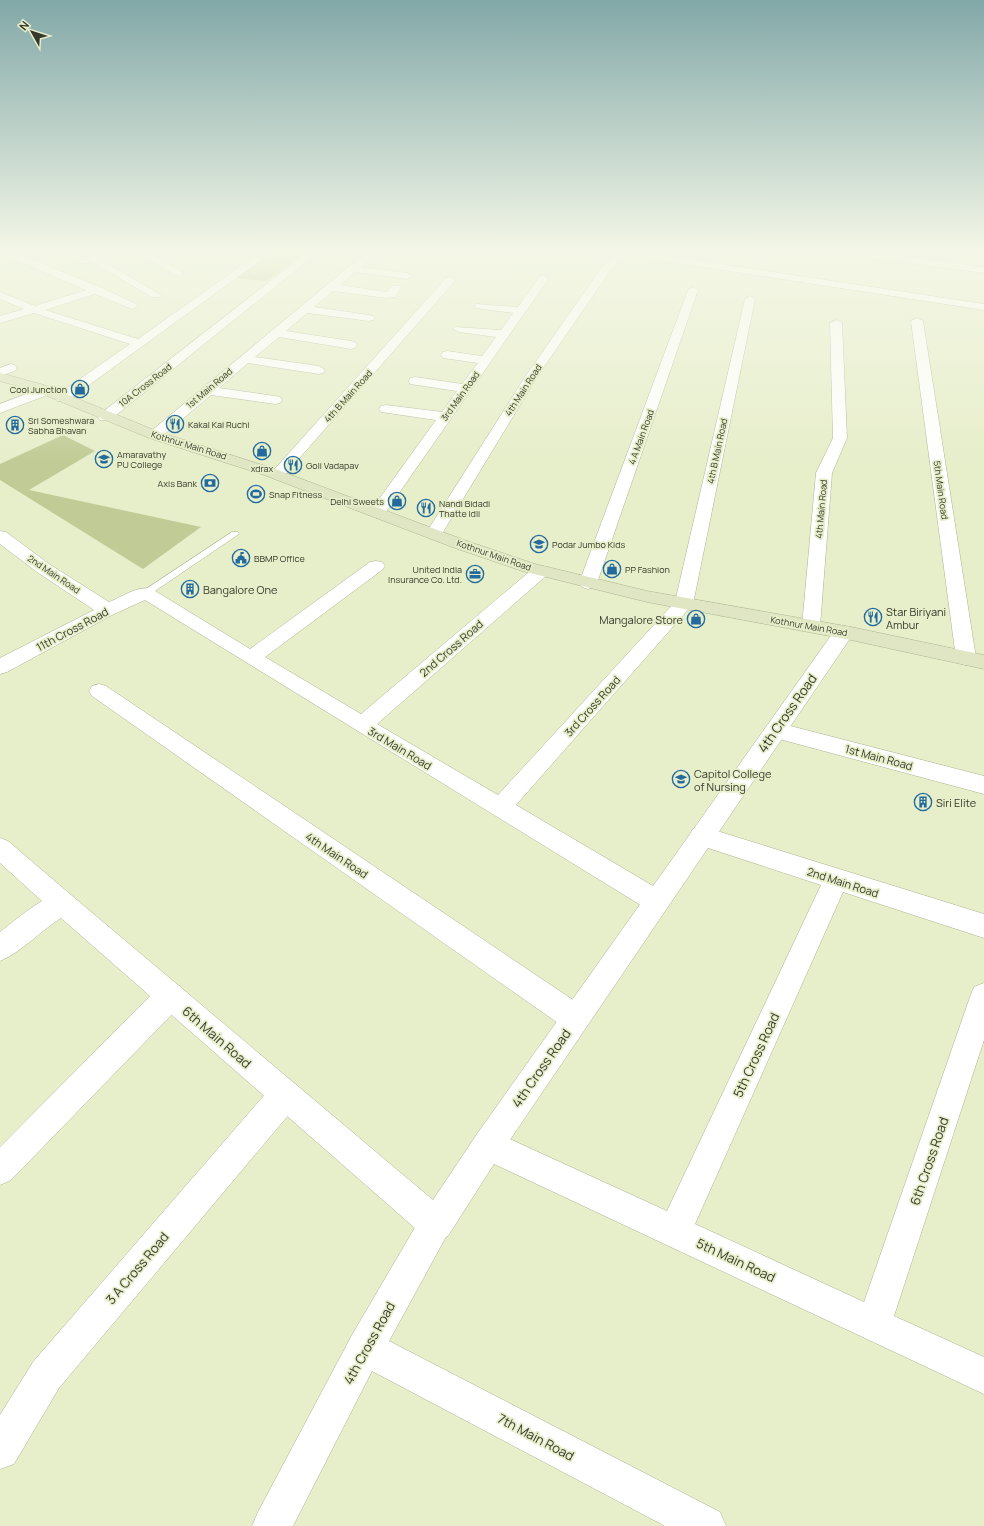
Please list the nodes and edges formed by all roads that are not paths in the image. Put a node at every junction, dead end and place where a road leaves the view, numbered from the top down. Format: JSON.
{"nodes":[{"id":1,"x":70,"y":321,"type":"edge"},
{"id":2,"x":170,"y":321,"type":"edge"},
{"id":3,"x":226,"y":321,"type":"edge"},
{"id":4,"x":290,"y":321,"type":"edge"},
{"id":5,"x":413,"y":321,"type":"edge"},
{"id":6,"x":513,"y":321,"type":"edge"},
{"id":7,"x":569,"y":321,"type":"edge"},
{"id":8,"x":682,"y":321,"type":"edge"},
{"id":9,"x":745,"y":321,"type":"edge"},
{"id":10,"x":916,"y":321,"type":"dead end"},
{"id":11,"x":836,"y":323,"type":"dead end"},
{"id":12,"x":459,"y":329,"type":"dead end"},
{"id":13,"x":276,"y":333,"type":"junction"},
{"id":14,"x":504,"y":334,"type":"junction"},
{"id":15,"x":139,"y":343,"type":"junction"},
{"id":16,"x":350,"y":345,"type":"dead end"},
{"id":17,"x":447,"y":355,"type":"dead end"},
{"id":18,"x":244,"y":359,"type":"junction"},
{"id":19,"x":486,"y":360,"type":"junction"},
{"id":20,"x":4,"y":367,"type":"edge"},
{"id":21,"x":319,"y":370,"type":"dead end"},
{"id":22,"x":0,"y":377,"type":"edge"},
{"id":23,"x":22,"y":381,"type":"junction"},
{"id":24,"x":415,"y":382,"type":"dead end"},
{"id":25,"x":466,"y":388,"type":"junction"},
{"id":26,"x":207,"y":390,"type":"junction"},
{"id":27,"x":45,"y":391,"type":"junction"},
{"id":28,"x":62,"y":398,"type":"junction"},
{"id":29,"x":275,"y":400,"type":"dead end"},
{"id":30,"x":386,"y":408,"type":"dead end"},
{"id":31,"x":0,"y":409,"type":"edge"},
{"id":32,"x":105,"y":417,"type":"junction"},
{"id":33,"x":445,"y":417,"type":"junction"},
{"id":34,"x":155,"y":435,"type":"junction"},
{"id":35,"x":277,"y":475,"type":"junction"},
{"id":36,"x":376,"y":513,"type":"junction"},
{"id":37,"x":434,"y":533,"type":"junction"},
{"id":38,"x":235,"y":534,"type":"dead end"},
{"id":39,"x":0,"y":536,"type":"edge"},
{"id":40,"x":376,"y":566,"type":"dead end"},
{"id":41,"x":541,"y":571,"type":"junction"},
{"id":42,"x":588,"y":583,"type":"junction"},
{"id":43,"x":146,"y":593,"type":"junction"},
{"id":44,"x":684,"y":604,"type":"junction"},
{"id":45,"x":108,"y":610,"type":"junction"},
{"id":46,"x":811,"y":626,"type":"junction"},
{"id":47,"x":844,"y":632,"type":"junction"},
{"id":48,"x":251,"y":658,"type":"junction"},
{"id":49,"x":966,"y":658,"type":"junction"},
{"id":50,"x":984,"y":662,"type":"edge"},
{"id":51,"x":2,"y":663,"type":"edge"},
{"id":52,"x":99,"y":691,"type":"dead end"},
{"id":53,"x":362,"y":725,"type":"junction"},
{"id":54,"x":775,"y":730,"type":"junction"},
{"id":55,"x":984,"y":785,"type":"edge"},
{"id":56,"x":500,"y":808,"type":"junction"},
{"id":57,"x":701,"y":836,"type":"junction"},
{"id":58,"x":0,"y":848,"type":"edge"},
{"id":59,"x":836,"y":880,"type":"junction"},
{"id":60,"x":656,"y":901,"type":"junction"},
{"id":61,"x":62,"y":903,"type":"junction"},
{"id":62,"x":984,"y":926,"type":"edge"},
{"id":63,"x":0,"y":948,"type":"edge"},
{"id":64,"x":170,"y":996,"type":"junction"},
{"id":65,"x":984,"y":997,"type":"edge"},
{"id":66,"x":576,"y":1018,"type":"junction"},
{"id":67,"x":284,"y":1095,"type":"junction"},
{"id":68,"x":488,"y":1145,"type":"junction"},
{"id":69,"x":0,"y":1169,"type":"edge"},
{"id":70,"x":436,"y":1224,"type":"junction"},
{"id":71,"x":675,"y":1231,"type":"junction"},
{"id":72,"x":874,"y":1324,"type":"junction"},
{"id":73,"x":366,"y":1348,"type":"junction"},
{"id":74,"x":984,"y":1376,"type":"edge"},
{"id":75,"x":0,"y":1450,"type":"edge"},
{"id":76,"x":272,"y":1526,"type":"edge"},
{"id":77,"x":706,"y":1526,"type":"edge"}],
"edges":[{"from":1,"to":15,"type":"street"},
{"from":2,"to":15,"type":"street"},
{"from":3,"to":32,"type":"street","name":"10A Cross Road"},
{"from":4,"to":13,"type":"street","name":"1st Main Road"},
{"from":5,"to":35,"type":"street","name":"4th B Main Road"},
{"from":6,"to":14,"type":"street","name":"3rd Main Road"},
{"from":7,"to":37,"type":"street","name":"4th Main Road"},
{"from":8,"to":42,"type":"street","name":"4 A Main Road"},
{"from":9,"to":44,"type":"street","name":"4th B Main Road"},
{"from":10,"to":49,"type":"street","name":"5th Main Road"},
{"from":11,"to":46,"type":"street","name":"4th Main Road"},
{"from":12,"to":14,"type":"street"},
{"from":13,"to":16,"type":"street"},
{"from":13,"to":18,"type":"street","name":"1st Main Road"},
{"from":14,"to":19,"type":"street","name":"3rd Main Road"},
{"from":15,"to":28,"type":"street"},
{"from":17,"to":19,"type":"street"},
{"from":18,"to":21,"type":"street"},
{"from":18,"to":26,"type":"street","name":"1st Main Road"},
{"from":19,"to":25,"type":"street","name":"3rd Main Road"},
{"from":20,"to":23,"type":"main road","name":"Kothnur Main Road"},
{"from":22,"to":23,"type":"main road","name":"Kothnur Main Road"},
{"from":23,"to":27,"type":"main road","name":"Kothnur Main Road"},
{"from":24,"to":25,"type":"street"},
{"from":25,"to":33,"type":"street","name":"3rd Main Road"},
{"from":26,"to":29,"type":"street"},
{"from":26,"to":34,"type":"street","name":"1st Main Road"},
{"from":27,"to":28,"type":"main road","name":"Kothnur Main Road"},
{"from":27,"to":31,"type":"street"},
{"from":28,"to":32,"type":"main road","name":"Kothnur Main Road"},
{"from":30,"to":33,"type":"street"},
{"from":32,"to":34,"type":"main road","name":"Kothnur Main Road"},
{"from":33,"to":36,"type":"street","name":"3rd Main Road"},
{"from":34,"to":35,"type":"main road","name":"Kothnur Main Road"},
{"from":35,"to":36,"type":"main road","name":"Kothnur Main Road"},
{"from":36,"to":37,"type":"main road","name":"Kothnur Main Road"},
{"from":37,"to":41,"type":"main road","name":"Kothnur Main Road"},
{"from":38,"to":43,"type":"lane"},
{"from":39,"to":45,"type":"street","name":"2nd Main Road"},
{"from":40,"to":48,"type":"street"},
{"from":41,"to":42,"type":"main road","name":"Kothnur Main Road"},
{"from":41,"to":53,"type":"street","name":"2nd Cross Road"},
{"from":42,"to":44,"type":"main road","name":"Kothnur Main Road"},
{"from":43,"to":45,"type":"street","name":"11th Cross Road"},
{"from":43,"to":48,"type":"street","name":"3rd Main Road"},
{"from":44,"to":46,"type":"main road","name":"Kothnur Main Road"},
{"from":44,"to":56,"type":"street","name":"3rd Cross Road"},
{"from":45,"to":51,"type":"street","name":"11th Cross Road"},
{"from":46,"to":47,"type":"main road","name":"Kothnur Main Road"},
{"from":47,"to":49,"type":"main road","name":"Kothnur Main Road"},
{"from":47,"to":54,"type":"street","name":"4th Cross Road"},
{"from":48,"to":53,"type":"street","name":"3rd Main Road"},
{"from":49,"to":50,"type":"main road","name":"Kothnur Main Road"},
{"from":52,"to":66,"type":"street","name":"4th Main Road"},
{"from":53,"to":56,"type":"street","name":"3rd Main Road"},
{"from":54,"to":55,"type":"street","name":"1st Main Road"},
{"from":54,"to":57,"type":"street","name":"4th Cross Road"},
{"from":56,"to":60,"type":"street","name":"3rd Main Road"},
{"from":57,"to":59,"type":"street","name":"2nd Main Road"},
{"from":57,"to":60,"type":"street","name":"4th Cross Road"},
{"from":58,"to":61,"type":"street","name":"6th Main Road"},
{"from":59,"to":62,"type":"street","name":"2nd Main Road"},
{"from":59,"to":71,"type":"street","name":"5th Cross Road"},
{"from":60,"to":66,"type":"street","name":"4th Cross Road"},
{"from":61,"to":63,"type":"street"},
{"from":61,"to":64,"type":"street","name":"6th Main Road"},
{"from":64,"to":67,"type":"street","name":"6th Main Road"},
{"from":64,"to":69,"type":"street"},
{"from":65,"to":72,"type":"street","name":"6th Cross Road"},
{"from":66,"to":68,"type":"street","name":"4th Cross Road"},
{"from":67,"to":70,"type":"street","name":"6th Main Road"},
{"from":67,"to":75,"type":"street","name":"3 A Cross Road"},
{"from":68,"to":70,"type":"street","name":"4th Cross Road"},
{"from":68,"to":71,"type":"street","name":"5th Main Road"},
{"from":70,"to":73,"type":"street","name":"4th Cross Road"},
{"from":71,"to":72,"type":"street","name":"5th Main Road"},
{"from":72,"to":74,"type":"street","name":"5th Main Road"},
{"from":73,"to":76,"type":"street","name":"4th Cross Road"},
{"from":73,"to":77,"type":"street","name":"7th Main Road"}]}
